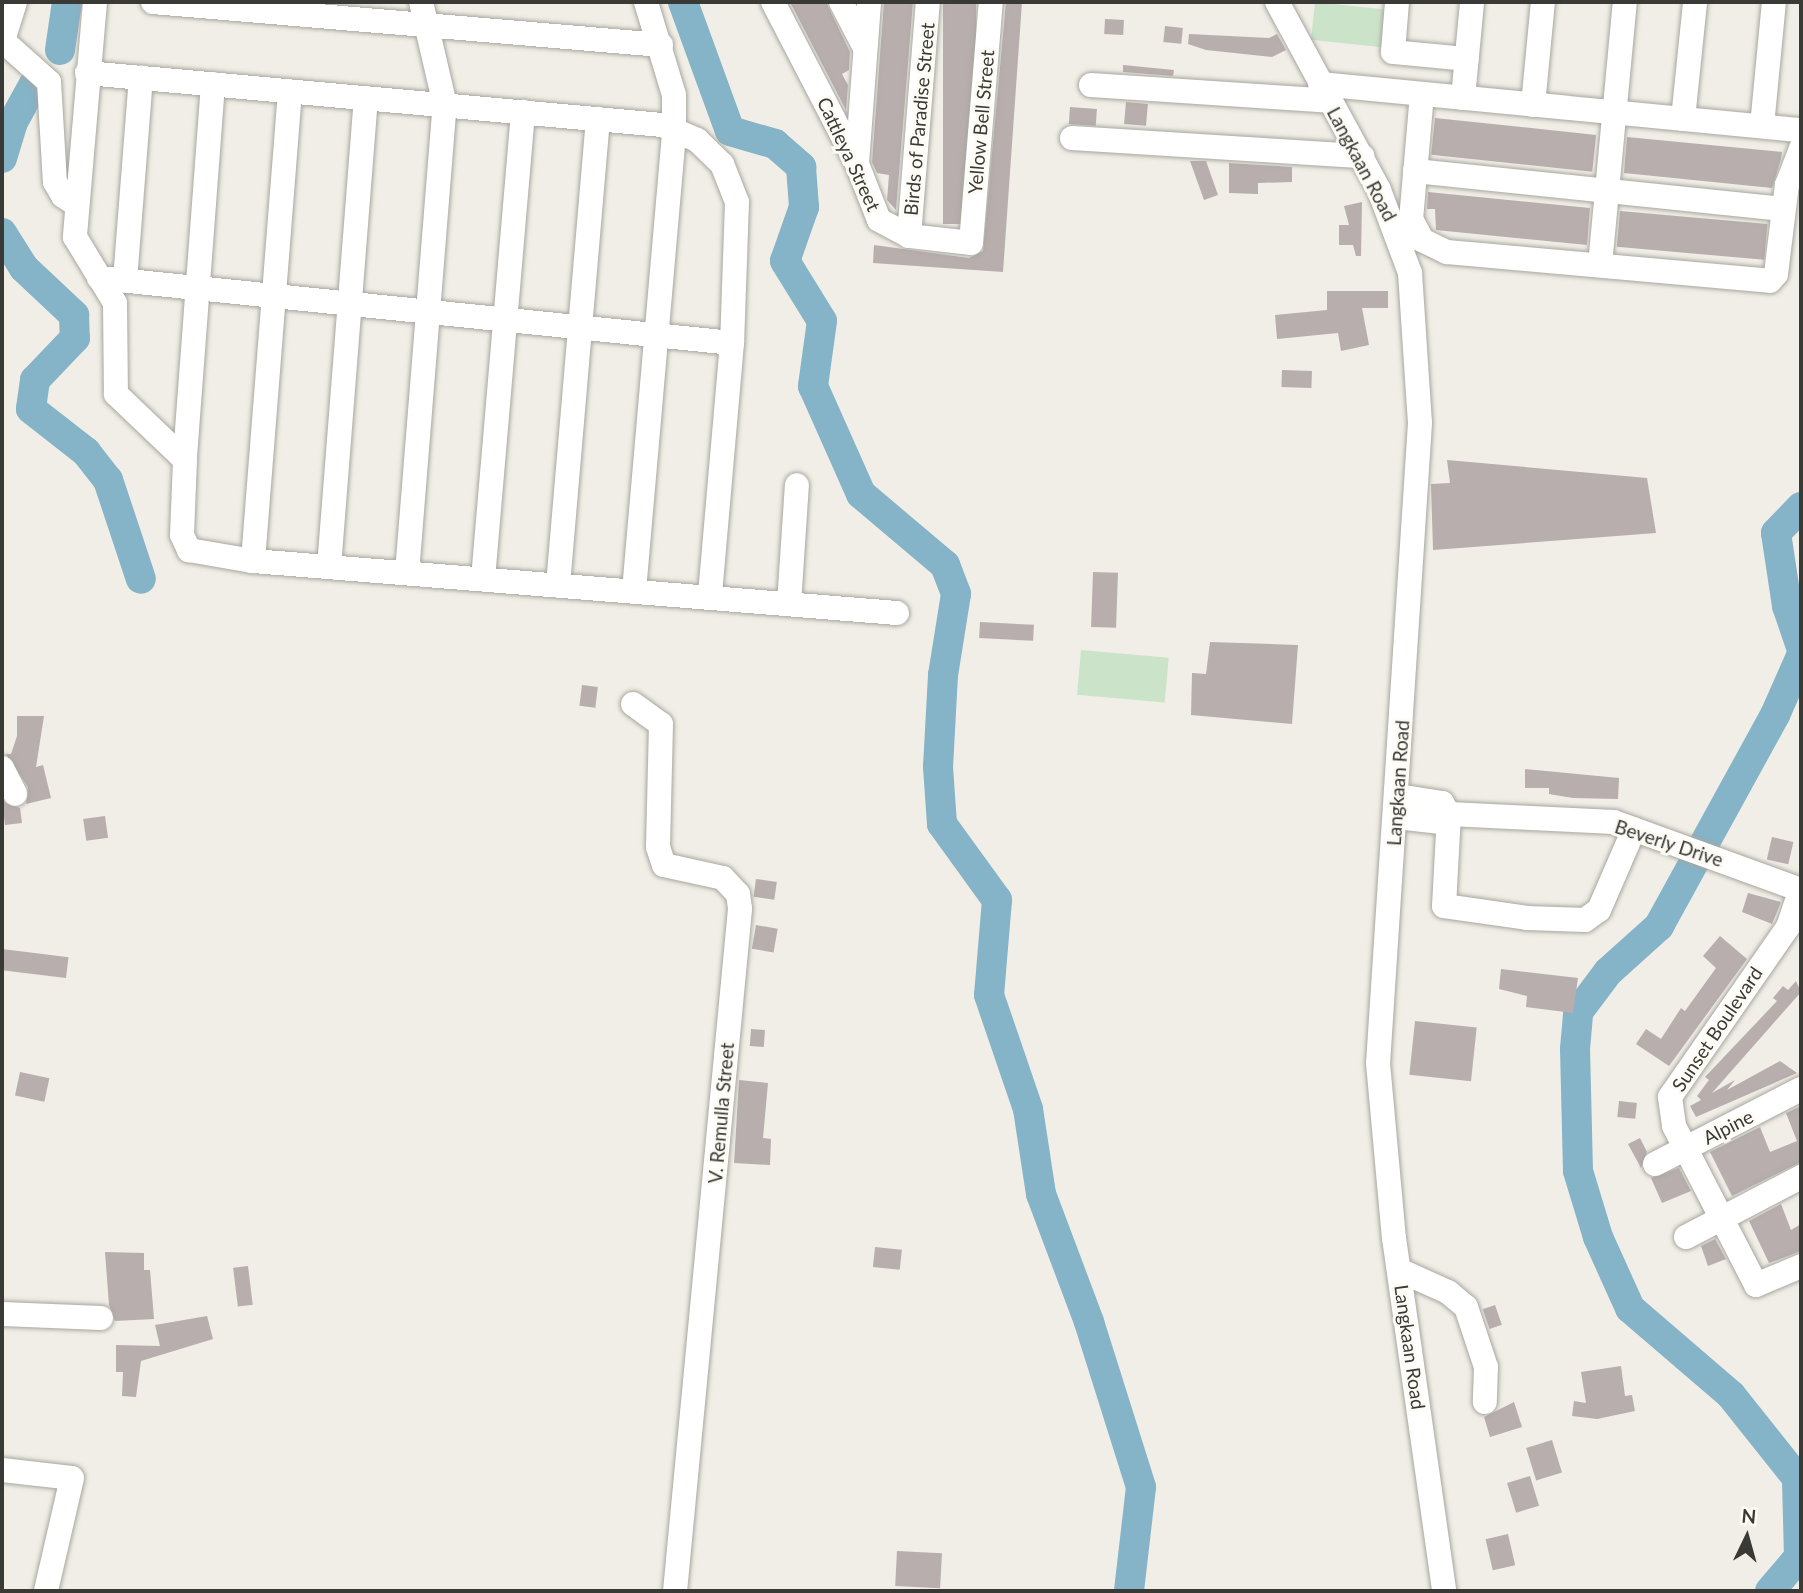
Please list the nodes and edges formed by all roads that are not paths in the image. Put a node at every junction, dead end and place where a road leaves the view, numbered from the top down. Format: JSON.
{"nodes":[{"id":1,"x":15,"y":2,"type":"edge"},
{"id":2,"x":95,"y":2,"type":"edge"},
{"id":3,"x":153,"y":2,"type":"edge"},
{"id":4,"x":421,"y":2,"type":"edge"},
{"id":5,"x":646,"y":2,"type":"edge"},
{"id":6,"x":773,"y":2,"type":"edge"},
{"id":7,"x":841,"y":2,"type":"edge"},
{"id":8,"x":869,"y":2,"type":"edge"},
{"id":9,"x":928,"y":2,"type":"edge"},
{"id":10,"x":991,"y":2,"type":"edge"},
{"id":11,"x":1277,"y":2,"type":"edge"},
{"id":12,"x":1397,"y":2,"type":"edge"},
{"id":13,"x":1472,"y":2,"type":"edge"},
{"id":14,"x":1543,"y":2,"type":"edge"},
{"id":15,"x":1625,"y":2,"type":"edge"},
{"id":16,"x":1695,"y":2,"type":"edge"},
{"id":17,"x":1774,"y":2,"type":"edge"},
{"id":18,"x":427,"y":27,"type":"junction"},
{"id":19,"x":3,"y":41,"type":"edge"},
{"id":20,"x":661,"y":45,"type":"junction"},
{"id":21,"x":865,"y":48,"type":"junction"},
{"id":22,"x":1466,"y":59,"type":"junction"},
{"id":23,"x":87,"y":73,"type":"junction"},
{"id":24,"x":141,"y":78,"type":"junction"},
{"id":25,"x":214,"y":84,"type":"junction"},
{"id":26,"x":1091,"y":85,"type":"dead end"},
{"id":27,"x":290,"y":91,"type":"junction"},
{"id":28,"x":1324,"y":92,"type":"junction"},
{"id":29,"x":1422,"y":94,"type":"junction"},
{"id":30,"x":366,"y":98,"type":"junction"},
{"id":31,"x":1462,"y":98,"type":"junction"},
{"id":32,"x":1533,"y":104,"type":"junction"},
{"id":33,"x":445,"y":105,"type":"junction"},
{"id":34,"x":523,"y":112,"type":"junction"},
{"id":35,"x":1615,"y":112,"type":"junction"},
{"id":36,"x":598,"y":119,"type":"junction"},
{"id":37,"x":1683,"y":119,"type":"junction"},
{"id":38,"x":1762,"y":126,"type":"junction"},
{"id":39,"x":674,"y":130,"type":"junction"},
{"id":40,"x":1801,"y":130,"type":"edge"},
{"id":41,"x":1072,"y":138,"type":"dead end"},
{"id":42,"x":1801,"y":148,"type":"edge"},
{"id":43,"x":1362,"y":156,"type":"junction"},
{"id":44,"x":857,"y":164,"type":"junction"},
{"id":45,"x":1415,"y":171,"type":"junction"},
{"id":46,"x":1607,"y":190,"type":"junction"},
{"id":47,"x":77,"y":205,"type":"junction"},
{"id":48,"x":1783,"y":209,"type":"junction"},
{"id":49,"x":909,"y":236,"type":"junction"},
{"id":50,"x":971,"y":243,"type":"joint"},
{"id":51,"x":1600,"y":265,"type":"junction"},
{"id":52,"x":99,"y":278,"type":"junction"},
{"id":53,"x":125,"y":280,"type":"junction"},
{"id":54,"x":198,"y":286,"type":"junction"},
{"id":55,"x":277,"y":295,"type":"junction"},
{"id":56,"x":353,"y":303,"type":"junction"},
{"id":57,"x":428,"y":313,"type":"junction"},
{"id":58,"x":505,"y":323,"type":"junction"},
{"id":59,"x":580,"y":330,"type":"junction"},
{"id":60,"x":655,"y":337,"type":"junction"},
{"id":61,"x":732,"y":344,"type":"junction"},
{"id":62,"x":185,"y":460,"type":"junction"},
{"id":63,"x":797,"y":485,"type":"dead end"},
{"id":64,"x":253,"y":561,"type":"junction"},
{"id":65,"x":329,"y":567,"type":"junction"},
{"id":66,"x":407,"y":573,"type":"junction"},
{"id":67,"x":483,"y":579,"type":"junction"},
{"id":68,"x":558,"y":585,"type":"junction"},
{"id":69,"x":634,"y":591,"type":"junction"},
{"id":70,"x":710,"y":597,"type":"junction"},
{"id":71,"x":789,"y":604,"type":"junction"},
{"id":72,"x":897,"y":612,"type":"dead end"},
{"id":73,"x":633,"y":704,"type":"dead end"},
{"id":74,"x":2,"y":768,"type":"edge"},
{"id":75,"x":15,"y":794,"type":"dead end"},
{"id":76,"x":1398,"y":806,"type":"junction"},
{"id":77,"x":1449,"y":814,"type":"junction"},
{"id":78,"x":1634,"y":829,"type":"junction"},
{"id":79,"x":1801,"y":889,"type":"edge"},
{"id":80,"x":1801,"y":1089,"type":"edge"},
{"id":81,"x":1686,"y":1149,"type":"junction"},
{"id":82,"x":1655,"y":1164,"type":"dead end"},
{"id":83,"x":1801,"y":1177,"type":"edge"},
{"id":84,"x":1722,"y":1218,"type":"junction"},
{"id":85,"x":1686,"y":1237,"type":"dead end"},
{"id":86,"x":1801,"y":1266,"type":"edge"},
{"id":87,"x":1399,"y":1270,"type":"junction"},
{"id":88,"x":2,"y":1314,"type":"edge"},
{"id":89,"x":101,"y":1318,"type":"dead end"},
{"id":90,"x":1485,"y":1402,"type":"dead end"},
{"id":91,"x":2,"y":1471,"type":"edge"},
{"id":92,"x":46,"y":1591,"type":"edge"},
{"id":93,"x":675,"y":1591,"type":"edge"},
{"id":94,"x":1444,"y":1591,"type":"edge"}],
"edges":[{"from":1,"to":19,"type":"street"},
{"from":2,"to":23,"type":"street"},
{"from":3,"to":18,"type":"street"},
{"from":4,"to":18,"type":"street"},
{"from":5,"to":20,"type":"street"},
{"from":6,"to":44,"type":"street","name":"Cattleya Street"},
{"from":7,"to":21,"type":"street"},
{"from":8,"to":21,"type":"street"},
{"from":9,"to":49,"type":"street","name":"Birds of Paradise Street"},
{"from":10,"to":50,"type":"street","name":"Yellow Bell Street"},
{"from":11,"to":28,"type":"street","name":"Langkaan Road"},
{"from":12,"to":22,"type":"street"},
{"from":13,"to":22,"type":"street"},
{"from":14,"to":32,"type":"street"},
{"from":15,"to":35,"type":"street"},
{"from":16,"to":37,"type":"street"},
{"from":17,"to":38,"type":"street"},
{"from":18,"to":20,"type":"street"},
{"from":18,"to":33,"type":"street"},
{"from":19,"to":47,"type":"street"},
{"from":20,"to":39,"type":"street"},
{"from":21,"to":44,"type":"street"},
{"from":22,"to":31,"type":"street"},
{"from":23,"to":24,"type":"street"},
{"from":23,"to":47,"type":"street"},
{"from":24,"to":25,"type":"street"},
{"from":24,"to":53,"type":"street"},
{"from":25,"to":27,"type":"street"},
{"from":25,"to":54,"type":"street"},
{"from":26,"to":28,"type":"street"},
{"from":27,"to":30,"type":"street"},
{"from":27,"to":55,"type":"street"},
{"from":28,"to":29,"type":"street"},
{"from":28,"to":43,"type":"street","name":"Langkaan Road"},
{"from":29,"to":31,"type":"street"},
{"from":29,"to":45,"type":"street"},
{"from":30,"to":33,"type":"street"},
{"from":30,"to":56,"type":"street"},
{"from":31,"to":32,"type":"street"},
{"from":32,"to":35,"type":"street"},
{"from":33,"to":34,"type":"street"},
{"from":33,"to":57,"type":"street"},
{"from":34,"to":36,"type":"street"},
{"from":34,"to":58,"type":"street"},
{"from":35,"to":37,"type":"street"},
{"from":35,"to":46,"type":"street"},
{"from":36,"to":39,"type":"street"},
{"from":36,"to":59,"type":"street"},
{"from":37,"to":38,"type":"street"},
{"from":38,"to":40,"type":"street"},
{"from":39,"to":60,"type":"street"},
{"from":39,"to":61,"type":"street"},
{"from":41,"to":43,"type":"street"},
{"from":42,"to":48,"type":"street"},
{"from":43,"to":76,"type":"street","name":"Langkaan Road"},
{"from":44,"to":49,"type":"street","name":"Cattleya Street"},
{"from":45,"to":46,"type":"street"},
{"from":45,"to":51,"type":"street"},
{"from":46,"to":48,"type":"street"},
{"from":46,"to":51,"type":"street"},
{"from":47,"to":52,"type":"street"},
{"from":48,"to":51,"type":"street"},
{"from":49,"to":50,"type":"street","name":"Cattleya Street"},
{"from":52,"to":53,"type":"street"},
{"from":52,"to":62,"type":"street"},
{"from":53,"to":54,"type":"street"},
{"from":54,"to":55,"type":"street"},
{"from":54,"to":62,"type":"street"},
{"from":55,"to":56,"type":"street"},
{"from":55,"to":64,"type":"street"},
{"from":56,"to":57,"type":"street"},
{"from":56,"to":65,"type":"street"},
{"from":57,"to":58,"type":"street"},
{"from":57,"to":66,"type":"street"},
{"from":58,"to":59,"type":"street"},
{"from":58,"to":67,"type":"street"},
{"from":59,"to":60,"type":"street"},
{"from":59,"to":68,"type":"street"},
{"from":60,"to":61,"type":"street"},
{"from":60,"to":69,"type":"street"},
{"from":61,"to":70,"type":"street"},
{"from":62,"to":64,"type":"street"},
{"from":63,"to":71,"type":"street"},
{"from":64,"to":65,"type":"street"},
{"from":65,"to":66,"type":"street"},
{"from":66,"to":67,"type":"street"},
{"from":67,"to":68,"type":"street"},
{"from":68,"to":69,"type":"street"},
{"from":69,"to":70,"type":"street"},
{"from":70,"to":71,"type":"street"},
{"from":71,"to":72,"type":"street"},
{"from":73,"to":93,"type":"street","name":"V. Remulla Street"},
{"from":74,"to":75,"type":"street"},
{"from":76,"to":77,"type":"street","name":"Beverly Drive"},
{"from":76,"to":87,"type":"street","name":"Langkaan Road"},
{"from":77,"to":78,"type":"street","name":"Beverly Drive"},
{"from":77,"to":78,"type":"street"},
{"from":78,"to":79,"type":"street","name":"Beverly Drive"},
{"from":79,"to":81,"type":"street","name":"Sunset Boulevard"},
{"from":80,"to":81,"type":"street","name":"Alpine"},
{"from":81,"to":82,"type":"street","name":"Alpine"},
{"from":81,"to":84,"type":"street","name":"Sunset Boulevard"},
{"from":83,"to":84,"type":"street"},
{"from":84,"to":85,"type":"street"},
{"from":84,"to":86,"type":"street","name":"Sunset Boulevard"},
{"from":87,"to":90,"type":"street"},
{"from":87,"to":94,"type":"street","name":"Langkaan Road"},
{"from":88,"to":89,"type":"street"},
{"from":91,"to":92,"type":"street"}]}
